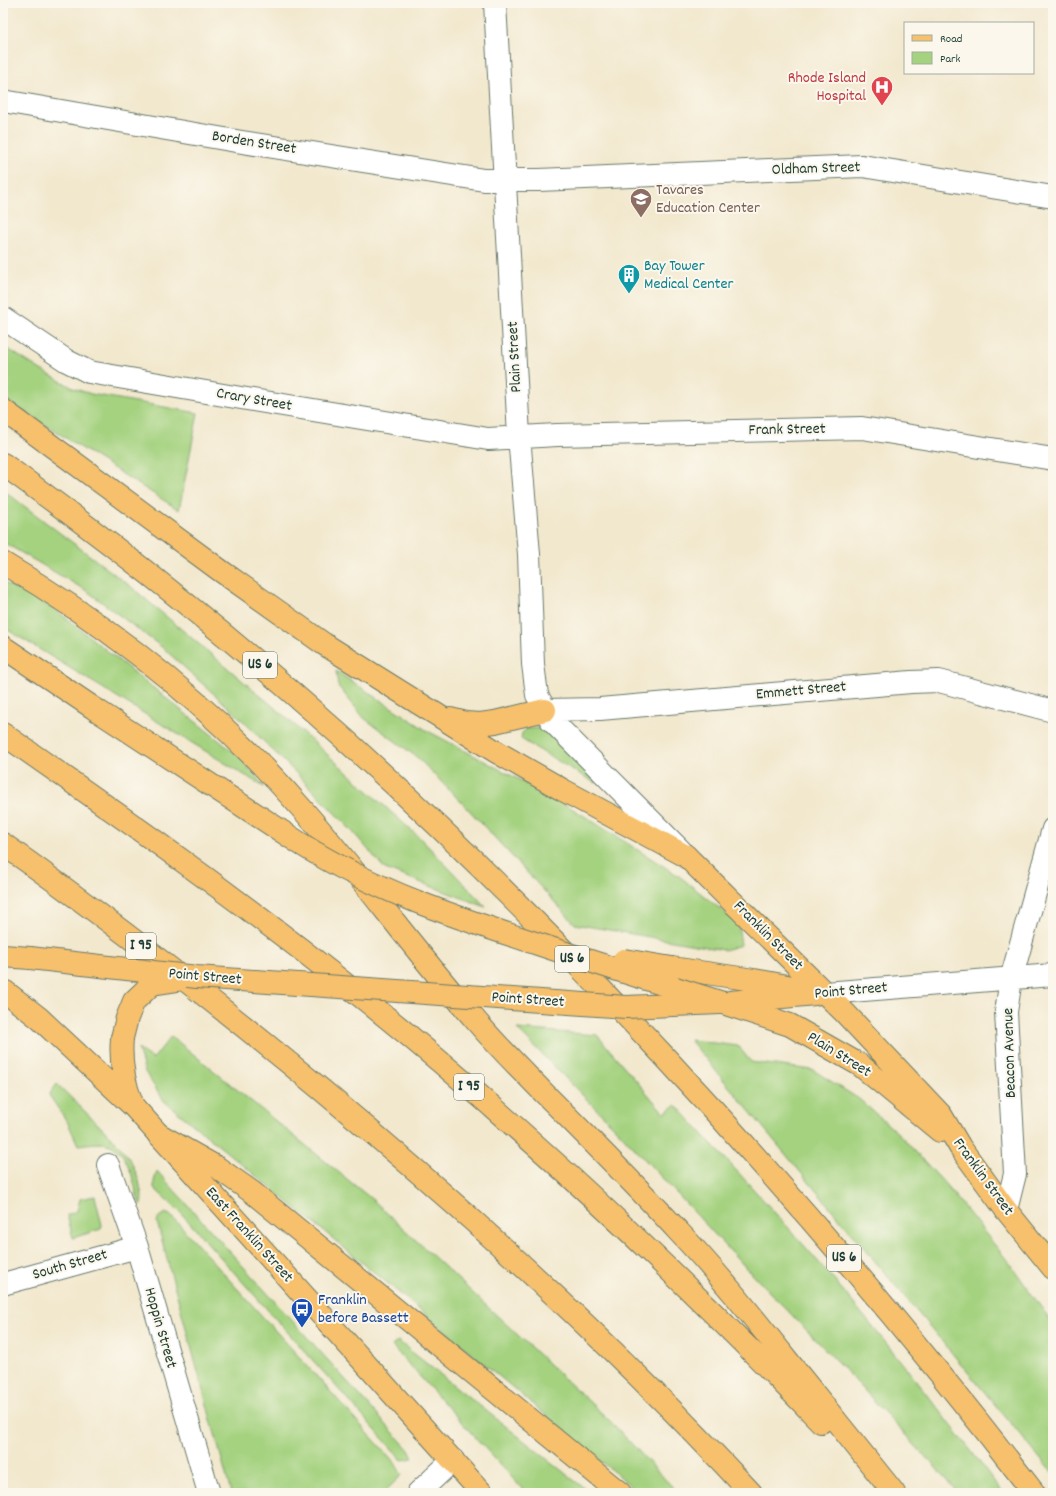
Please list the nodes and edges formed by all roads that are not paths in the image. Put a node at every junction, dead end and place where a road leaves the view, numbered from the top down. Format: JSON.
{"nodes":[{"id":1,"x":495,"y":3,"type":"edge"},
{"id":2,"x":3,"y":101,"type":"edge"},
{"id":3,"x":506,"y":179,"type":"junction"},
{"id":4,"x":1053,"y":197,"type":"edge"},
{"id":5,"x":3,"y":318,"type":"edge"},
{"id":6,"x":3,"y":410,"type":"edge"},
{"id":7,"x":519,"y":436,"type":"junction"},
{"id":8,"x":1053,"y":459,"type":"edge"},
{"id":9,"x":3,"y":464,"type":"edge"},
{"id":10,"x":3,"y":563,"type":"edge"},
{"id":11,"x":3,"y":647,"type":"edge"},
{"id":12,"x":545,"y":710,"type":"junction"},
{"id":13,"x":1053,"y":711,"type":"edge"},
{"id":14,"x":433,"y":713,"type":"junction"},
{"id":15,"x":3,"y":734,"type":"edge"},
{"id":16,"x":1053,"y":829,"type":"edge"},
{"id":17,"x":3,"y":844,"type":"edge"},
{"id":18,"x":686,"y":856,"type":"junction"},
{"id":19,"x":551,"y":949,"type":"junction"},
{"id":20,"x":3,"y":956,"type":"edge"},
{"id":21,"x":1053,"y":976,"type":"edge"},
{"id":22,"x":197,"y":977,"type":"junction"},
{"id":23,"x":1011,"y":979,"type":"junction"},
{"id":24,"x":3,"y":990,"type":"edge"},
{"id":25,"x":825,"y":993,"type":"junction"},
{"id":26,"x":3,"y":1002,"type":"edge"},
{"id":27,"x":723,"y":1003,"type":"junction"},
{"id":28,"x":39,"y":1018,"type":"junction"},
{"id":29,"x":133,"y":1106,"type":"junction"},
{"id":30,"x":158,"y":1134,"type":"junction"},
{"id":31,"x":960,"y":1147,"type":"junction"},
{"id":32,"x":108,"y":1165,"type":"dead end"},
{"id":33,"x":1006,"y":1210,"type":"junction"},
{"id":34,"x":136,"y":1247,"type":"junction"},
{"id":35,"x":1053,"y":1268,"type":"edge"},
{"id":36,"x":3,"y":1284,"type":"edge"},
{"id":37,"x":453,"y":1460,"type":"junction"},
{"id":38,"x":209,"y":1493,"type":"edge"},
{"id":39,"x":418,"y":1493,"type":"edge"},
{"id":40,"x":482,"y":1493,"type":"edge"},
{"id":41,"x":620,"y":1493,"type":"edge"},
{"id":42,"x":751,"y":1493,"type":"edge"},
{"id":43,"x":888,"y":1493,"type":"edge"},
{"id":44,"x":894,"y":1493,"type":"edge"},
{"id":45,"x":1034,"y":1493,"type":"edge"}],
"edges":[{"from":1,"to":3,"type":"street","name":"Plain Street"},
{"from":2,"to":3,"type":"street","name":"Borden Street"},
{"from":3,"to":4,"type":"street","name":"Oldham Street"},
{"from":3,"to":7,"type":"street","name":"Plain Street"},
{"from":5,"to":7,"type":"street","name":"Crary Street"},
{"from":6,"to":14,"type":"main road"},
{"from":7,"to":8,"type":"street","name":"Frank Street"},
{"from":7,"to":12,"type":"street","name":"Plain Street"},
{"from":9,"to":45,"type":"main road","number":"US 6"},
{"from":10,"to":44,"type":"main road"},
{"from":11,"to":19,"type":"main road","bridge":true},
{"from":12,"to":13,"type":"street","name":"Emmett Street"},
{"from":12,"to":14,"type":"main road"},
{"from":12,"to":18,"type":"street","name":"Franklin Street"},
{"from":14,"to":18,"type":"main road"},
{"from":15,"to":43,"type":"main road","number":"I 95"},
{"from":16,"to":23,"type":"street","name":"Beacon Avenue"},
{"from":17,"to":42,"type":"main road","number":"I 95"},
{"from":18,"to":25,"type":"main road","name":"Franklin Street"},
{"from":19,"to":25,"type":"main road","bridge":true},
{"from":19,"to":27,"type":"main road","name":"Plain Street","bridge":true},
{"from":20,"to":22,"type":"main road","name":"Point Street","bridge":true},
{"from":21,"to":23,"type":"street","name":"Point Street"},
{"from":22,"to":27,"type":"main road","name":"Point Street","bridge":true},
{"from":22,"to":29,"type":"main road","bridge":true},
{"from":23,"to":25,"type":"street","name":"Point Street"},
{"from":23,"to":33,"type":"street","name":"Beacon Avenue"},
{"from":24,"to":28,"type":"main road","name":"East Franklin Street"},
{"from":25,"to":27,"type":"main road","name":"Point Street"},
{"from":25,"to":31,"type":"main road","name":"Franklin Street"},
{"from":26,"to":28,"type":"main road"},
{"from":27,"to":31,"type":"main road","name":"Plain Street"},
{"from":28,"to":29,"type":"main road","name":"East Franklin Street"},
{"from":29,"to":30,"type":"main road","name":"East Franklin Street"},
{"from":30,"to":37,"type":"main road","name":"East Franklin Street"},
{"from":30,"to":41,"type":"main road"},
{"from":31,"to":33,"type":"main road","name":"Franklin Street"},
{"from":32,"to":34,"type":"street","name":"Hoppin Street"},
{"from":33,"to":35,"type":"main road","name":"Franklin Street"},
{"from":34,"to":36,"type":"street","name":"South Street"},
{"from":34,"to":38,"type":"street","name":"Hoppin Street"},
{"from":37,"to":39,"type":"street"},
{"from":37,"to":40,"type":"main road","name":"East Franklin Street"}]}
